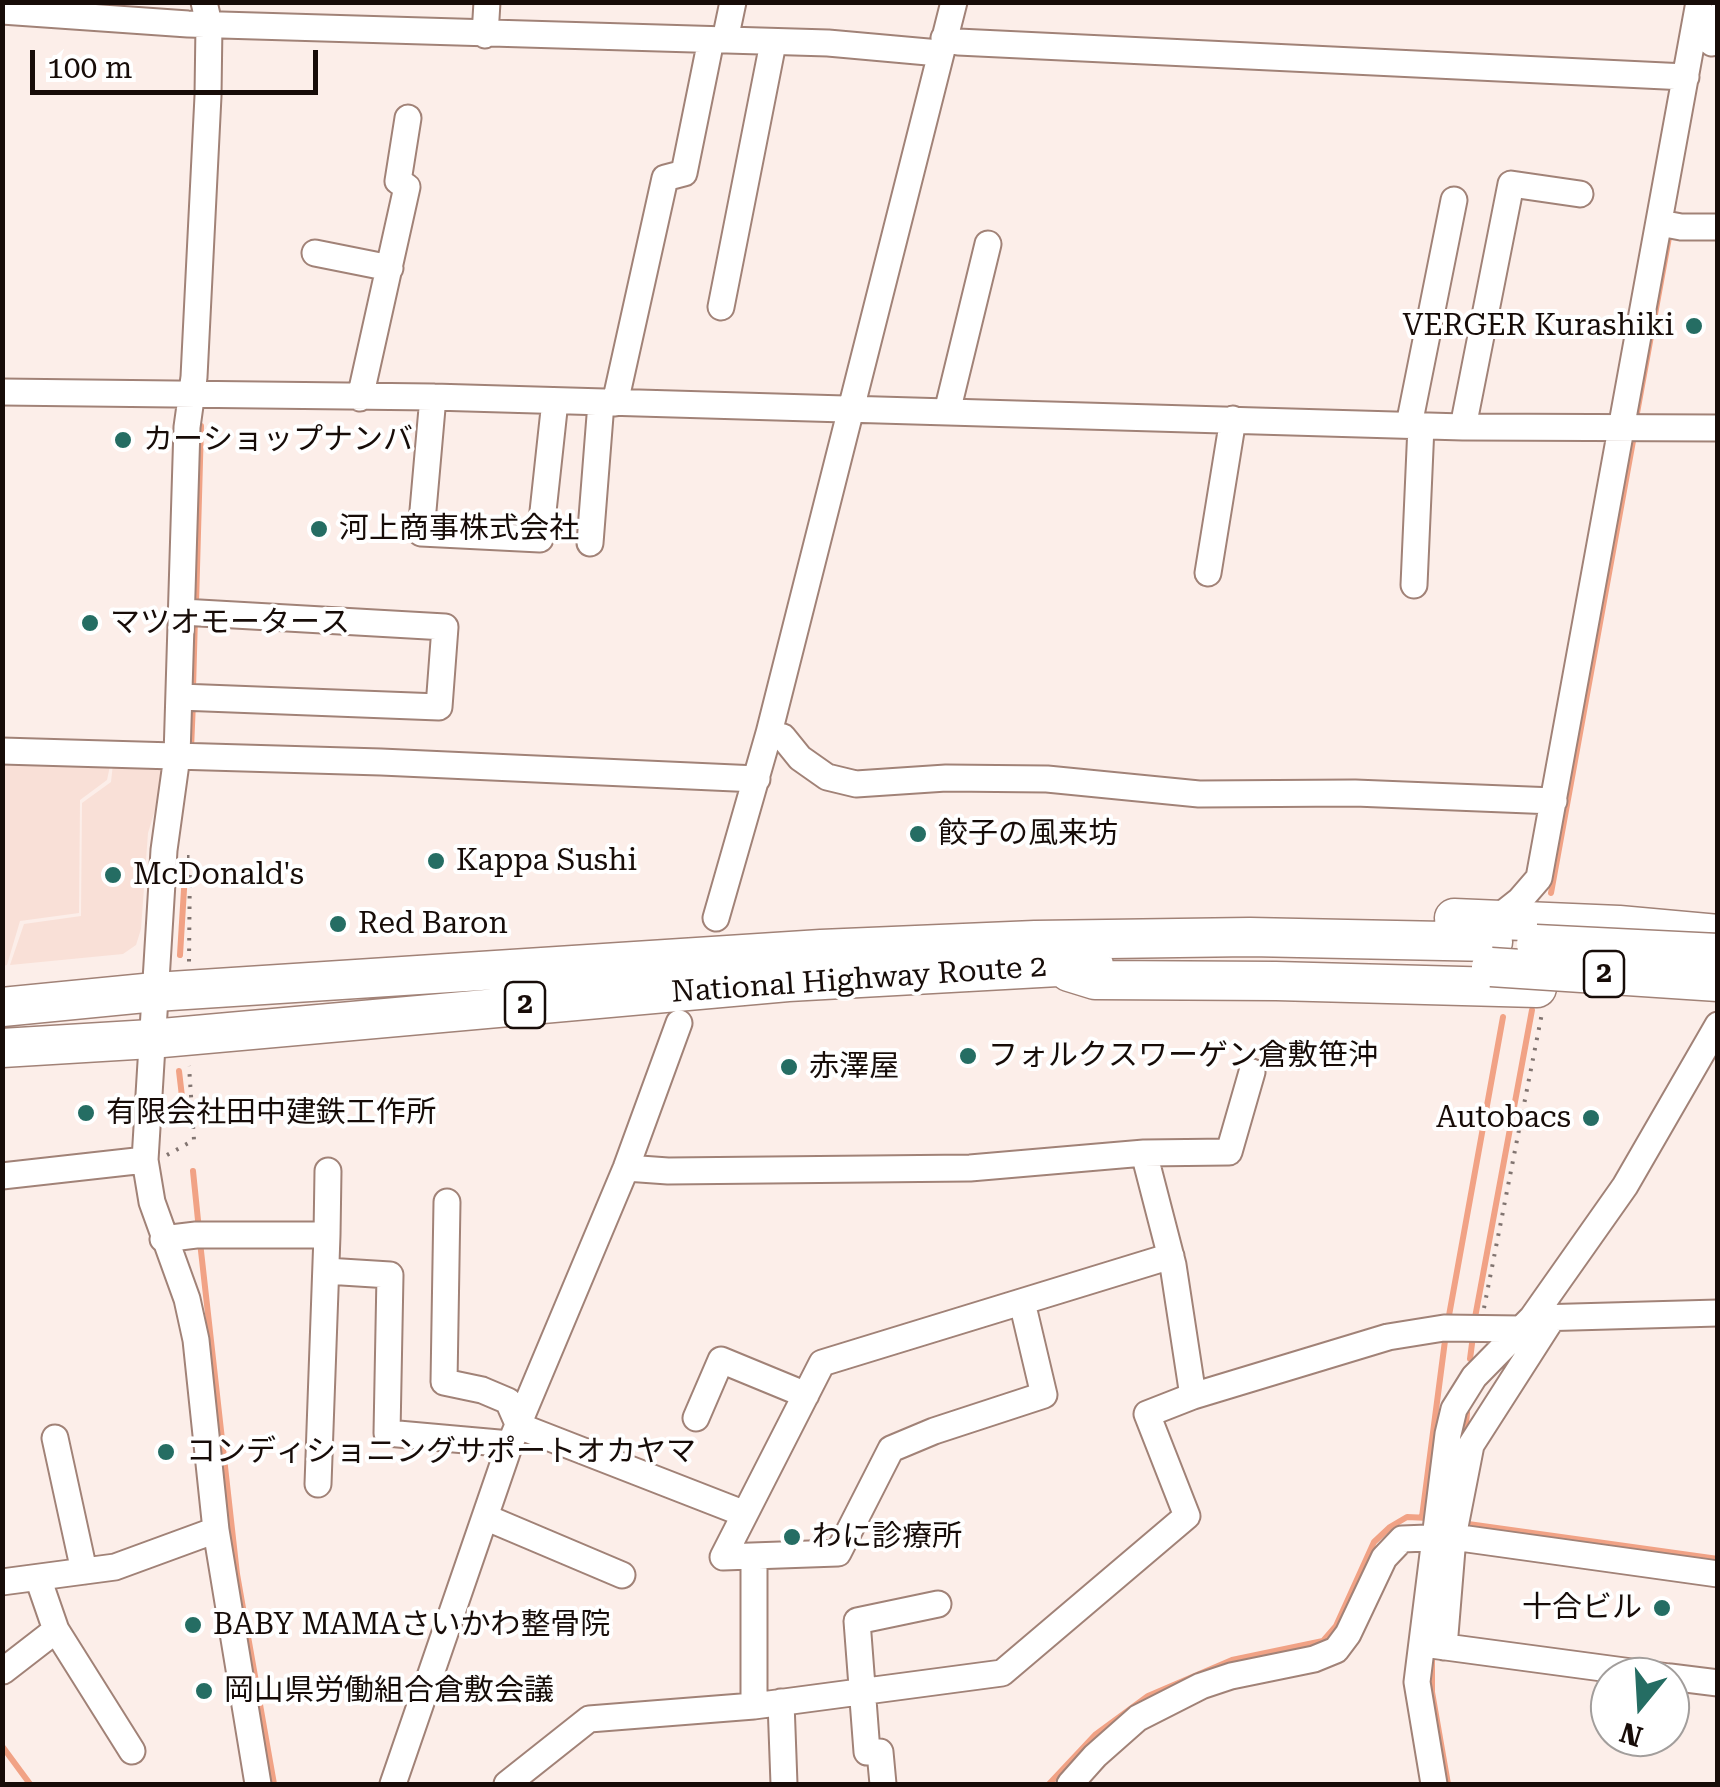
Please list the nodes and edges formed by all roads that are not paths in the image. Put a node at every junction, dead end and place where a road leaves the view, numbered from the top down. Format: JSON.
{"nodes":[{"id":1,"x":487,"y":2,"type":"edge"},
{"id":2,"x":732,"y":2,"type":"edge"},
{"id":3,"x":954,"y":2,"type":"edge"},
{"id":4,"x":1699,"y":2,"type":"edge"},
{"id":5,"x":2,"y":11,"type":"edge"},
{"id":6,"x":1718,"y":16,"type":"edge"},
{"id":7,"x":212,"y":19,"type":"edge"},
{"id":8,"x":485,"y":35,"type":"junction"},
{"id":9,"x":718,"y":40,"type":"junction"},
{"id":10,"x":773,"y":42,"type":"junction"},
{"id":11,"x":1706,"y":42,"type":"edge"},
{"id":12,"x":947,"y":43,"type":"junction"},
{"id":13,"x":1686,"y":78,"type":"junction"},
{"id":14,"x":408,"y":118,"type":"dead end"},
{"id":15,"x":1580,"y":194,"type":"dead end"},
{"id":16,"x":1454,"y":200,"type":"dead end"},
{"id":17,"x":1668,"y":225,"type":"junction"},
{"id":18,"x":1718,"y":227,"type":"edge"},
{"id":19,"x":988,"y":244,"type":"dead end"},
{"id":20,"x":315,"y":253,"type":"dead end"},
{"id":21,"x":390,"y":268,"type":"junction"},
{"id":22,"x":721,"y":307,"type":"dead end"},
{"id":23,"x":2,"y":392,"type":"edge"},
{"id":24,"x":192,"y":395,"type":"junction"},
{"id":25,"x":360,"y":398,"type":"junction"},
{"id":26,"x":433,"y":398,"type":"junction"},
{"id":27,"x":613,"y":398,"type":"junction"},
{"id":28,"x":555,"y":401,"type":"junction"},
{"id":29,"x":848,"y":411,"type":"junction"},
{"id":30,"x":947,"y":412,"type":"junction"},
{"id":31,"x":1233,"y":420,"type":"junction"},
{"id":32,"x":1415,"y":425,"type":"junction"},
{"id":33,"x":1463,"y":427,"type":"junction"},
{"id":34,"x":1624,"y":428,"type":"junction"},
{"id":35,"x":1718,"y":428,"type":"edge"},
{"id":36,"x":590,"y":543,"type":"dead end"},
{"id":37,"x":1208,"y":573,"type":"dead end"},
{"id":38,"x":1414,"y":585,"type":"dead end"},
{"id":39,"x":191,"y":612,"type":"junction"},
{"id":40,"x":188,"y":697,"type":"junction"},
{"id":41,"x":775,"y":735,"type":"junction"},
{"id":42,"x":2,"y":751,"type":"edge"},
{"id":43,"x":177,"y":756,"type":"junction"},
{"id":44,"x":757,"y":779,"type":"junction"},
{"id":45,"x":1547,"y":800,"type":"junction"},
{"id":46,"x":716,"y":918,"type":"dead end"},
{"id":47,"x":1718,"y":934,"type":"edge"},
{"id":48,"x":1494,"y":943,"type":"junction"},
{"id":49,"x":1718,"y":953,"type":"edge"},
{"id":50,"x":1047,"y":966,"type":"junction"},
{"id":51,"x":1718,"y":982,"type":"edge"},
{"id":52,"x":155,"y":992,"type":"junction"},
{"id":53,"x":1718,"y":1001,"type":"edge"},
{"id":54,"x":2,"y":1007,"type":"edge"},
{"id":55,"x":679,"y":1023,"type":"dead end"},
{"id":56,"x":151,"y":1039,"type":"junction"},
{"id":57,"x":1714,"y":1045,"type":"edge"},
{"id":58,"x":2,"y":1048,"type":"edge"},
{"id":59,"x":1252,"y":1072,"type":"dead end"},
{"id":60,"x":1144,"y":1153,"type":"junction"},
{"id":61,"x":155,"y":1158,"type":"junction"},
{"id":62,"x":634,"y":1169,"type":"junction"},
{"id":63,"x":328,"y":1171,"type":"dead end"},
{"id":64,"x":2,"y":1176,"type":"edge"},
{"id":65,"x":448,"y":1202,"type":"dead end"},
{"id":66,"x":327,"y":1235,"type":"junction"},
{"id":67,"x":163,"y":1239,"type":"junction"},
{"id":68,"x":1171,"y":1256,"type":"junction"},
{"id":69,"x":326,"y":1271,"type":"junction"},
{"id":70,"x":1022,"y":1302,"type":"junction"},
{"id":71,"x":1718,"y":1313,"type":"edge"},
{"id":72,"x":1535,"y":1322,"type":"junction"},
{"id":73,"x":806,"y":1395,"type":"junction"},
{"id":74,"x":1193,"y":1396,"type":"junction"},
{"id":75,"x":696,"y":1418,"type":"dead end"},
{"id":76,"x":520,"y":1432,"type":"junction"},
{"id":77,"x":55,"y":1438,"type":"dead end"},
{"id":78,"x":318,"y":1484,"type":"dead end"},
{"id":79,"x":1448,"y":1510,"type":"junction"},
{"id":80,"x":745,"y":1514,"type":"junction"},
{"id":81,"x":491,"y":1519,"type":"junction"},
{"id":82,"x":216,"y":1530,"type":"junction"},
{"id":83,"x":754,"y":1558,"type":"junction"},
{"id":84,"x":84,"y":1571,"type":"junction"},
{"id":85,"x":1718,"y":1574,"type":"edge"},
{"id":86,"x":622,"y":1575,"type":"dead end"},
{"id":87,"x":38,"y":1578,"type":"junction"},
{"id":88,"x":2,"y":1582,"type":"edge"},
{"id":89,"x":938,"y":1604,"type":"dead end"},
{"id":90,"x":56,"y":1630,"type":"junction"},
{"id":91,"x":1433,"y":1646,"type":"junction"},
{"id":92,"x":1590,"y":1667,"type":"edge"},
{"id":93,"x":4,"y":1671,"type":"edge"},
{"id":94,"x":1690,"y":1680,"type":"edge"},
{"id":95,"x":1718,"y":1684,"type":"edge"},
{"id":96,"x":864,"y":1691,"type":"junction"},
{"id":97,"x":781,"y":1702,"type":"junction"},
{"id":98,"x":754,"y":1706,"type":"junction"},
{"id":99,"x":132,"y":1752,"type":"dead end"},
{"id":100,"x":258,"y":1784,"type":"edge"},
{"id":101,"x":392,"y":1784,"type":"edge"},
{"id":102,"x":507,"y":1784,"type":"edge"},
{"id":103,"x":784,"y":1784,"type":"edge"},
{"id":104,"x":883,"y":1784,"type":"edge"},
{"id":105,"x":1070,"y":1784,"type":"edge"},
{"id":106,"x":1434,"y":1784,"type":"edge"}],
"edges":[{"from":1,"to":8,"type":"street"},
{"from":2,"to":9,"type":"street"},
{"from":3,"to":12,"type":"street"},
{"from":4,"to":11,"type":"street"},
{"from":5,"to":7,"type":"street"},
{"from":6,"to":11,"type":"street"},
{"from":7,"to":8,"type":"street"},
{"from":7,"to":24,"type":"street"},
{"from":8,"to":9,"type":"street"},
{"from":9,"to":10,"type":"street"},
{"from":9,"to":27,"type":"street"},
{"from":10,"to":12,"type":"street"},
{"from":10,"to":22,"type":"street"},
{"from":11,"to":13,"type":"street"},
{"from":12,"to":13,"type":"street"},
{"from":12,"to":29,"type":"street"},
{"from":13,"to":17,"type":"street"},
{"from":14,"to":21,"type":"street"},
{"from":15,"to":33,"type":"street"},
{"from":16,"to":32,"type":"street"},
{"from":17,"to":18,"type":"street"},
{"from":17,"to":34,"type":"street"},
{"from":19,"to":30,"type":"street"},
{"from":20,"to":21,"type":"street"},
{"from":21,"to":25,"type":"street"},
{"from":23,"to":24,"type":"street"},
{"from":24,"to":25,"type":"street"},
{"from":24,"to":39,"type":"street"},
{"from":25,"to":26,"type":"street"},
{"from":26,"to":28,"type":"street"},
{"from":26,"to":28,"type":"street"},
{"from":27,"to":28,"type":"street"},
{"from":27,"to":29,"type":"street"},
{"from":27,"to":36,"type":"street"},
{"from":29,"to":30,"type":"street"},
{"from":29,"to":41,"type":"street"},
{"from":30,"to":31,"type":"street"},
{"from":31,"to":32,"type":"street"},
{"from":31,"to":37,"type":"street"},
{"from":32,"to":33,"type":"street"},
{"from":32,"to":38,"type":"street"},
{"from":33,"to":34,"type":"street"},
{"from":34,"to":35,"type":"street"},
{"from":34,"to":45,"type":"street"},
{"from":39,"to":40,"type":"street"},
{"from":39,"to":40,"type":"street"},
{"from":40,"to":43,"type":"street"},
{"from":41,"to":44,"type":"street"},
{"from":41,"to":45,"type":"street"},
{"from":42,"to":43,"type":"street"},
{"from":43,"to":44,"type":"street"},
{"from":43,"to":52,"type":"street"},
{"from":44,"to":46,"type":"street"},
{"from":45,"to":48,"type":"street"},
{"from":47,"to":48,"type":"highway"},
{"from":48,"to":49,"type":"highway","name":"National Highway Route 2","number":"2","bridge":true},
{"from":48,"to":50,"type":"highway","name":"National Highway Route 2","number":"2"},
{"from":48,"to":51,"type":"highway","name":"National Highway Route 2","number":"2","bridge":true},
{"from":48,"to":52,"type":"highway","name":"National Highway Route 2","number":"2"},
{"from":50,"to":53,"type":"highway"},
{"from":50,"to":56,"type":"highway","name":"National Highway Route 2","number":"2"},
{"from":52,"to":54,"type":"highway","name":"National Highway Route 2","number":"2"},
{"from":52,"to":56,"type":"street"},
{"from":55,"to":62,"type":"street"},
{"from":56,"to":58,"type":"highway","name":"National Highway Route 2","number":"2"},
{"from":56,"to":61,"type":"street"},
{"from":57,"to":72,"type":"street"},
{"from":59,"to":60,"type":"street"},
{"from":60,"to":62,"type":"street"},
{"from":60,"to":68,"type":"street"},
{"from":61,"to":64,"type":"street"},
{"from":61,"to":67,"type":"street"},
{"from":62,"to":76,"type":"street"},
{"from":63,"to":66,"type":"street"},
{"from":65,"to":76,"type":"street"},
{"from":66,"to":67,"type":"street"},
{"from":66,"to":69,"type":"street"},
{"from":67,"to":82,"type":"street"},
{"from":68,"to":70,"type":"street"},
{"from":68,"to":74,"type":"street"},
{"from":69,"to":76,"type":"street"},
{"from":69,"to":78,"type":"street"},
{"from":70,"to":73,"type":"street"},
{"from":70,"to":83,"type":"street"},
{"from":71,"to":72,"type":"street"},
{"from":72,"to":74,"type":"street"},
{"from":72,"to":79,"type":"street"},
{"from":73,"to":75,"type":"street"},
{"from":73,"to":80,"type":"street"},
{"from":74,"to":96,"type":"street"},
{"from":76,"to":80,"type":"street"},
{"from":76,"to":81,"type":"street"},
{"from":77,"to":84,"type":"street"},
{"from":79,"to":85,"type":"street"},
{"from":79,"to":91,"type":"street"},
{"from":79,"to":105,"type":"street"},
{"from":80,"to":83,"type":"street"},
{"from":81,"to":86,"type":"street"},
{"from":81,"to":101,"type":"street"},
{"from":82,"to":84,"type":"street"},
{"from":82,"to":100,"type":"street"},
{"from":83,"to":98,"type":"street"},
{"from":84,"to":87,"type":"street"},
{"from":87,"to":88,"type":"street"},
{"from":87,"to":90,"type":"street"},
{"from":89,"to":96,"type":"street"},
{"from":90,"to":93,"type":"street"},
{"from":90,"to":99,"type":"street"},
{"from":91,"to":92,"type":"street"},
{"from":91,"to":106,"type":"street"},
{"from":94,"to":95,"type":"street"},
{"from":96,"to":97,"type":"street"},
{"from":96,"to":104,"type":"street"},
{"from":97,"to":98,"type":"street"},
{"from":97,"to":103,"type":"street"},
{"from":98,"to":102,"type":"street"}]}
